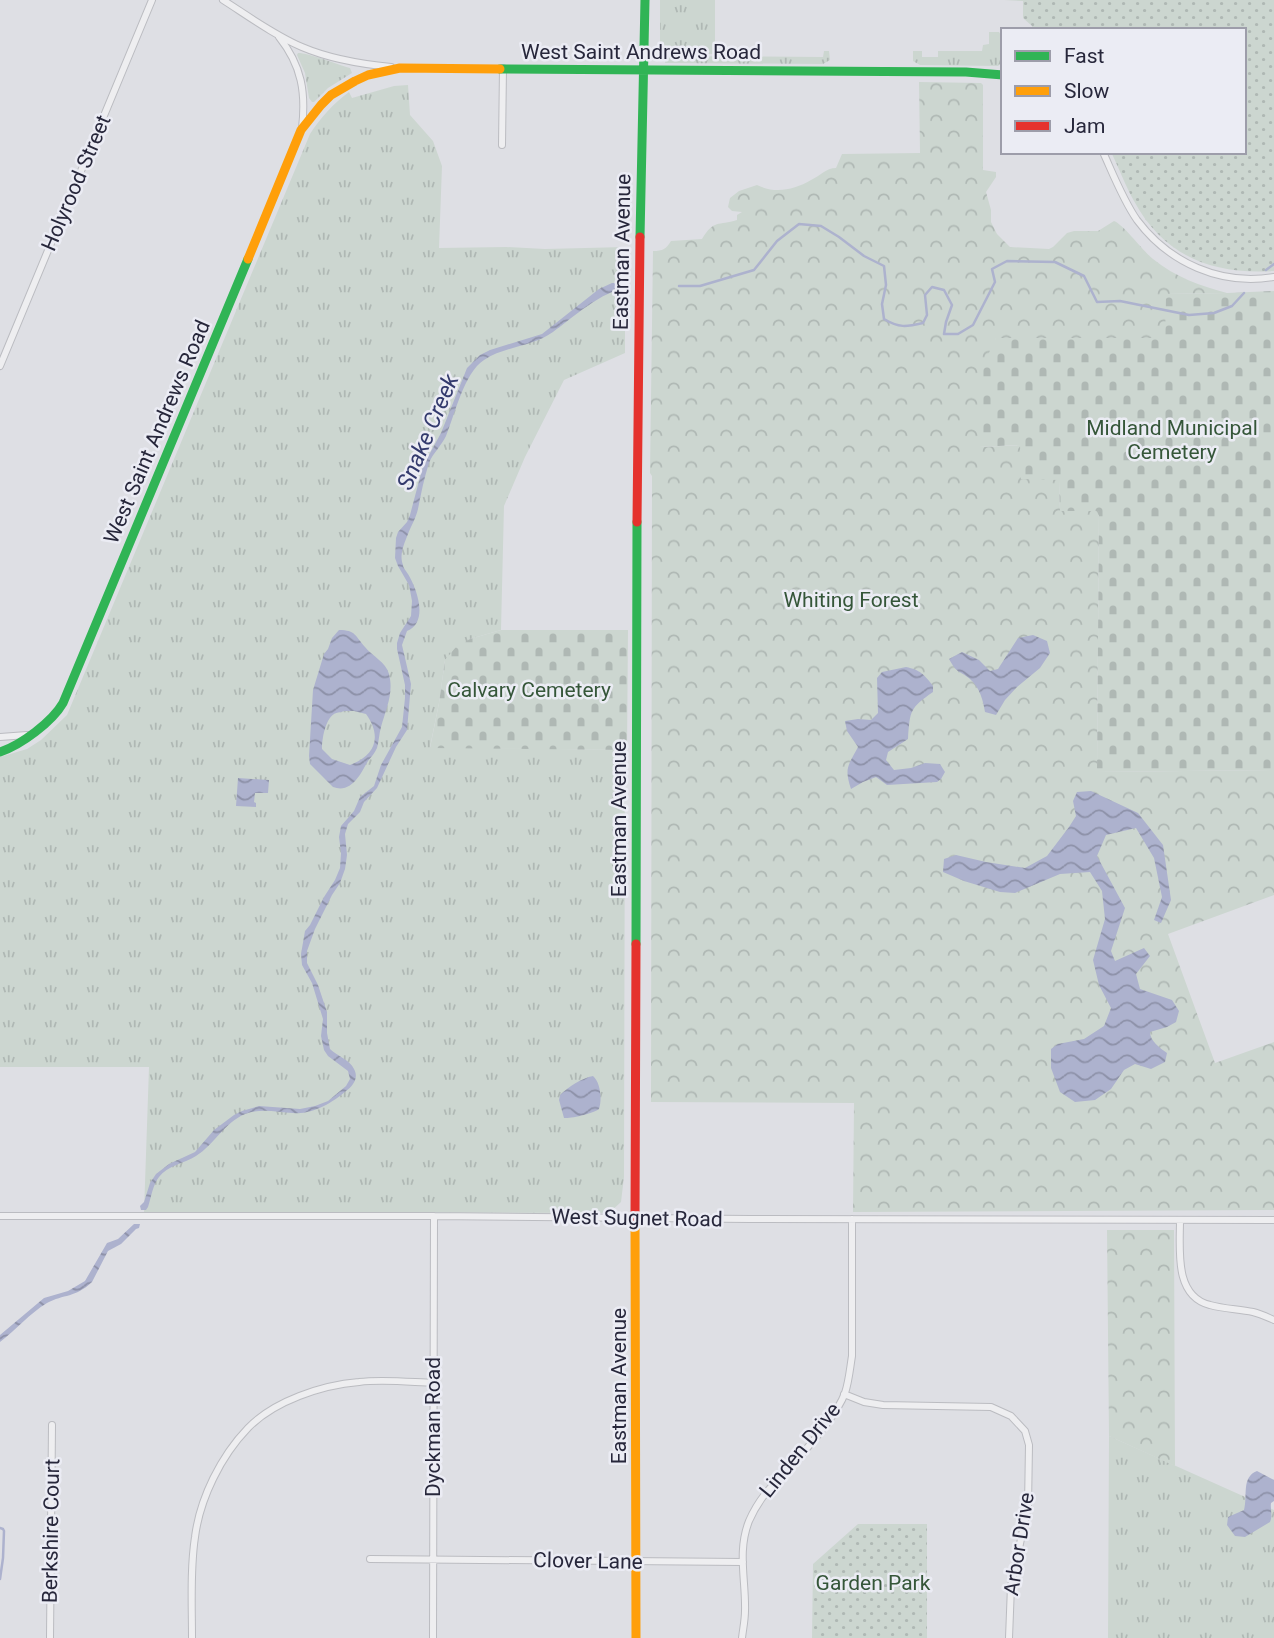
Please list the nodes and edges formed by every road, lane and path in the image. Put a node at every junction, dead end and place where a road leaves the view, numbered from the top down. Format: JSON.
{"nodes":[{"id":1,"x":152,"y":0,"type":"edge"},
{"id":2,"x":223,"y":0,"type":"edge"},
{"id":3,"x":645,"y":0,"type":"edge"},
{"id":4,"x":275,"y":33,"type":"junction"},
{"id":5,"x":400,"y":68,"type":"junction"},
{"id":6,"x":503,"y":68,"type":"junction"},
{"id":7,"x":644,"y":70,"type":"junction"},
{"id":8,"x":1001,"y":75,"type":"edge"},
{"id":9,"x":301,"y":130,"type":"junction"},
{"id":10,"x":502,"y":145,"type":"dead end"},
{"id":11,"x":1103,"y":154,"type":"edge"},
{"id":12,"x":1274,"y":277,"type":"edge"},
{"id":13,"x":0,"y":366,"type":"edge"},
{"id":14,"x":29,"y":735,"type":"junction"},
{"id":15,"x":0,"y":737,"type":"edge"},
{"id":16,"x":0,"y":752,"type":"edge"},
{"id":17,"x":0,"y":1216,"type":"edge"},
{"id":18,"x":434,"y":1216,"type":"junction"},
{"id":19,"x":635,"y":1218,"type":"junction"},
{"id":20,"x":852,"y":1219,"type":"junction"},
{"id":21,"x":1180,"y":1220,"type":"junction"},
{"id":22,"x":1274,"y":1220,"type":"edge"},
{"id":23,"x":1274,"y":1320,"type":"edge"},
{"id":24,"x":433,"y":1383,"type":"junction"},
{"id":25,"x":844,"y":1394,"type":"junction"},
{"id":26,"x":52,"y":1425,"type":"dead end"},
{"id":27,"x":370,"y":1559,"type":"dead end"},
{"id":28,"x":433,"y":1559,"type":"junction"},
{"id":29,"x":636,"y":1562,"type":"junction"},
{"id":30,"x":743,"y":1562,"type":"junction"},
{"id":31,"x":50,"y":1638,"type":"edge"},
{"id":32,"x":192,"y":1638,"type":"edge"},
{"id":33,"x":433,"y":1638,"type":"edge"},
{"id":34,"x":636,"y":1638,"type":"edge"},
{"id":35,"x":742,"y":1638,"type":"edge"},
{"id":36,"x":1009,"y":1638,"type":"edge"}],
"edges":[{"from":1,"to":13,"type":"street","name":"Holyrood Street"},
{"from":2,"to":4,"type":"street"},
{"from":3,"to":7,"type":"main road","name":"Eastman Avenue"},
{"from":4,"to":5,"type":"street"},
{"from":4,"to":9,"type":"street","name":"West Saint Andrews Road"},
{"from":5,"to":6,"type":"main road","name":"West Saint Andrews Road"},
{"from":5,"to":9,"type":"main road","name":"West Saint Andrews Road"},
{"from":6,"to":7,"type":"main road","name":"West Saint Andrews Road"},
{"from":6,"to":10,"type":"street"},
{"from":7,"to":8,"type":"main road","name":"West Saint Andrews Road"},
{"from":7,"to":19,"type":"main road","name":"Eastman Avenue"},
{"from":9,"to":14,"type":"main road","name":"West Saint Andrews Road"},
{"from":11,"to":12,"type":"street"},
{"from":14,"to":15,"type":"street"},
{"from":14,"to":16,"type":"main road","name":"West Saint Andrews Road"},
{"from":17,"to":18,"type":"street","name":"West Sugnet Road"},
{"from":18,"to":19,"type":"street","name":"West Sugnet Road"},
{"from":18,"to":24,"type":"street","name":"Dyckman Road"},
{"from":19,"to":20,"type":"street","name":"West Sugnet Road"},
{"from":19,"to":29,"type":"main road","name":"Eastman Avenue"},
{"from":20,"to":21,"type":"street","name":"West Sugnet Road"},
{"from":20,"to":25,"type":"street","name":"Linden Drive"},
{"from":21,"to":22,"type":"street","name":"West Sugnet Road"},
{"from":21,"to":23,"type":"street"},
{"from":24,"to":28,"type":"street","name":"Dyckman Road"},
{"from":24,"to":32,"type":"street"},
{"from":25,"to":30,"type":"street","name":"Linden Drive"},
{"from":25,"to":36,"type":"street","name":"Arbor Drive"},
{"from":26,"to":31,"type":"street","name":"Berkshire Court"},
{"from":27,"to":28,"type":"street","name":"Clover Lane"},
{"from":28,"to":29,"type":"street","name":"Clover Lane"},
{"from":28,"to":33,"type":"street","name":"Dyckman Road"},
{"from":29,"to":30,"type":"street","name":"Clover Lane"},
{"from":29,"to":34,"type":"main road","name":"Eastman Avenue"},
{"from":30,"to":35,"type":"street","name":"Linden Drive"}]}
